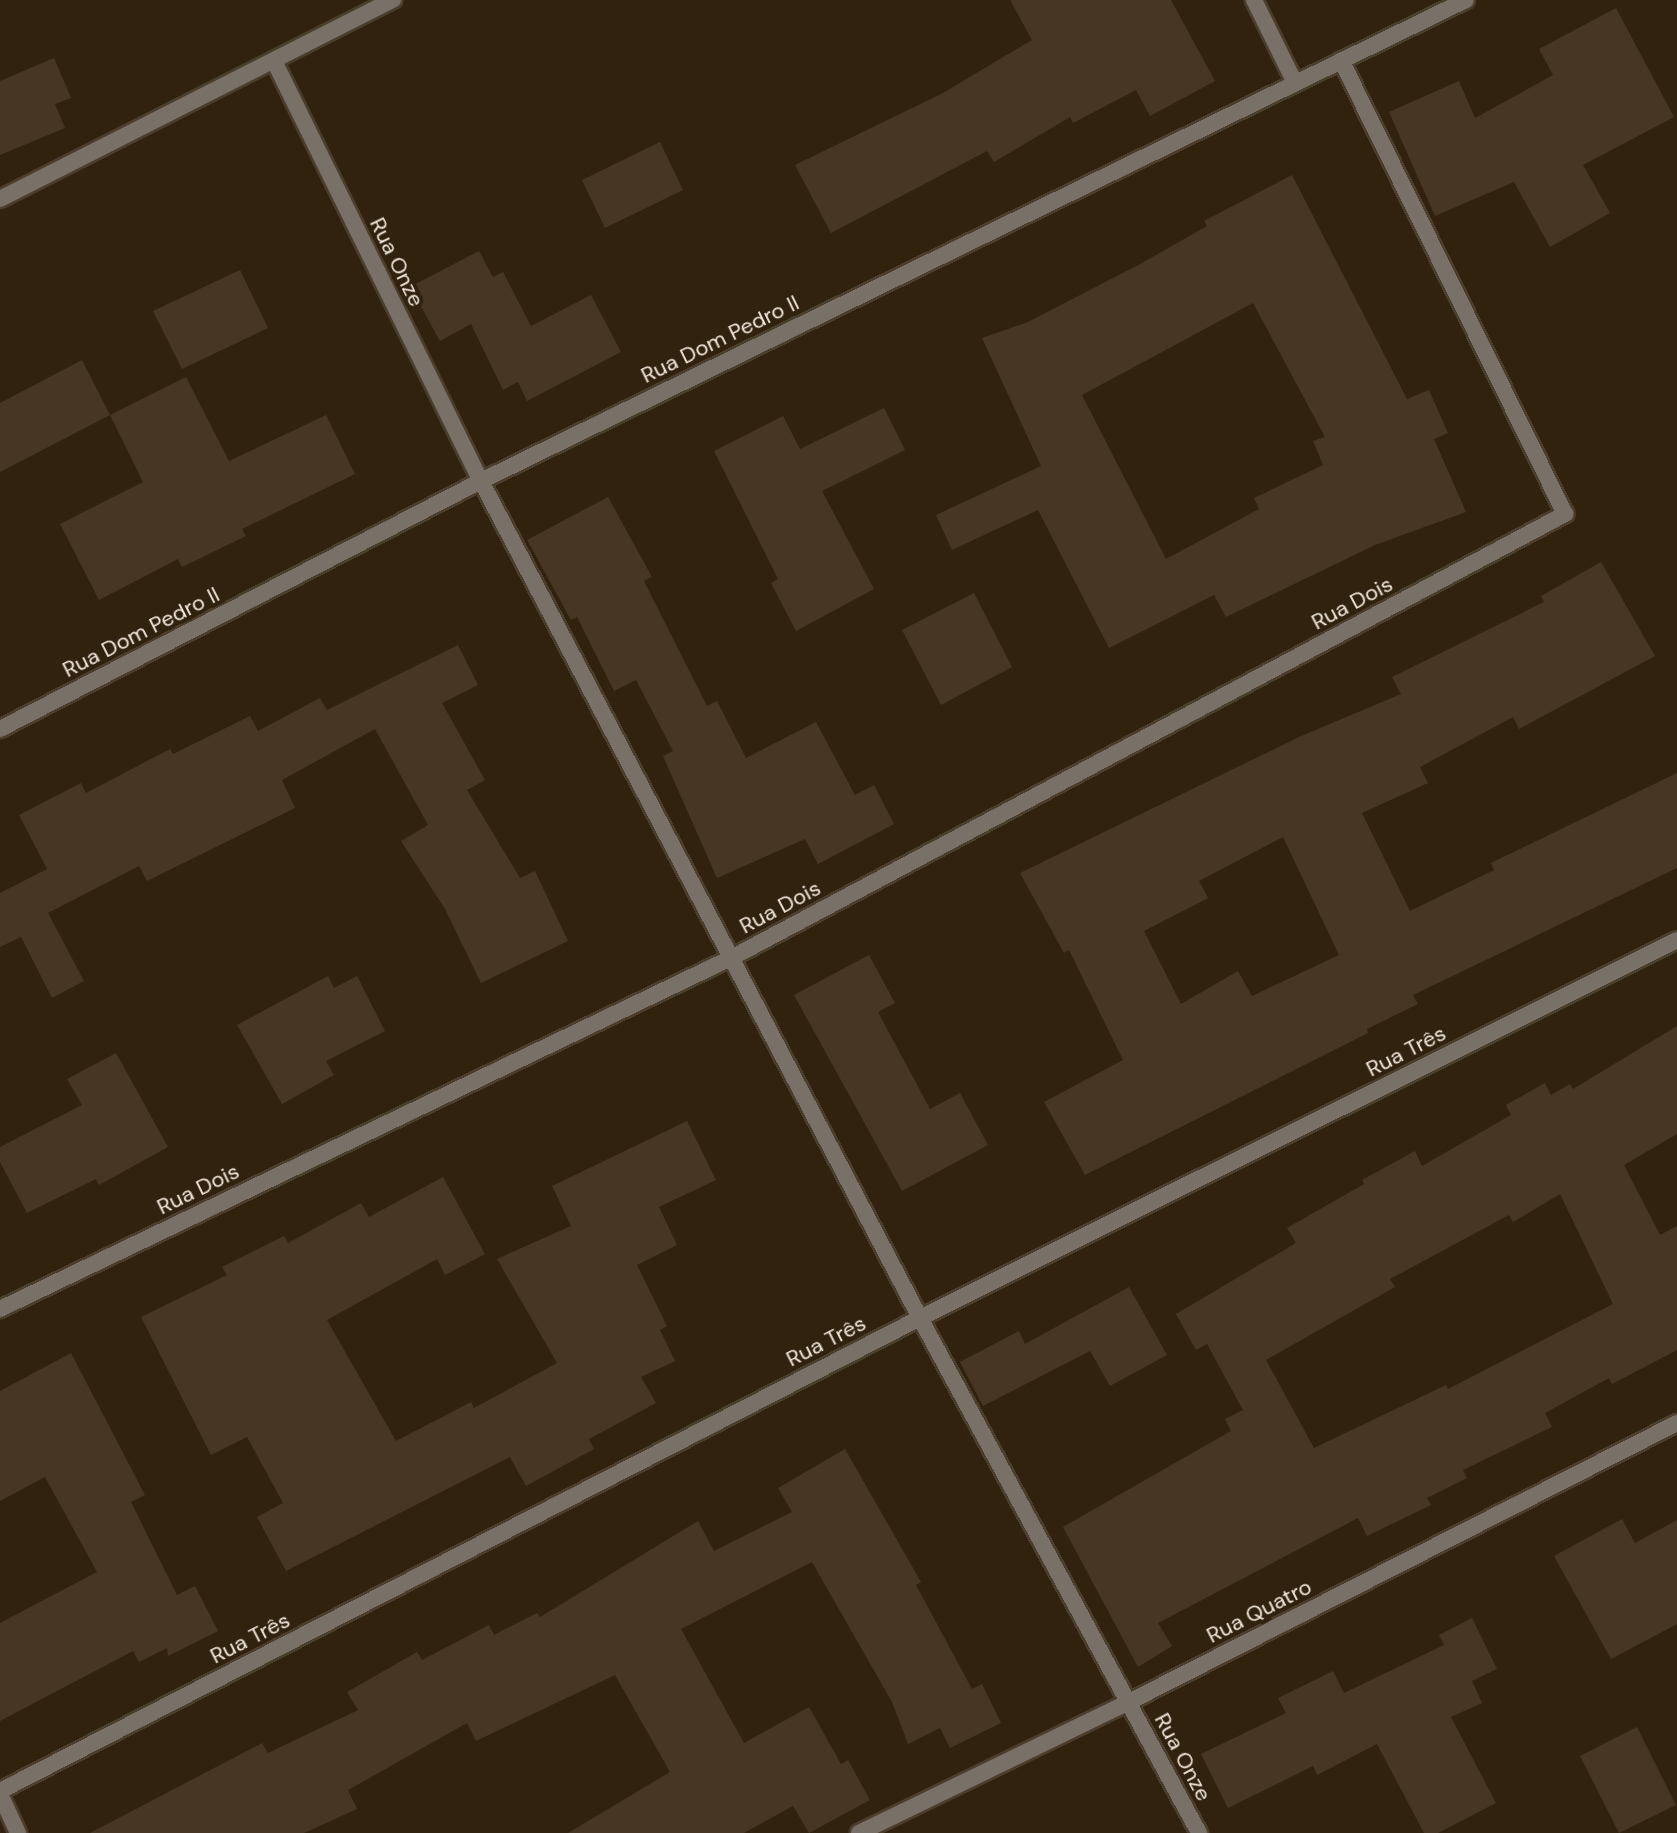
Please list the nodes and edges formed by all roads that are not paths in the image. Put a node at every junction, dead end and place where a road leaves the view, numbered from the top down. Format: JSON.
{"nodes":[{"id":1,"x":393,"y":0,"type":"edge"},
{"id":2,"x":1254,"y":0,"type":"edge"},
{"id":3,"x":1466,"y":0,"type":"edge"},
{"id":4,"x":360,"y":7,"type":"edge"},
{"id":5,"x":1341,"y":60,"type":"junction"},
{"id":6,"x":275,"y":63,"type":"junction"},
{"id":7,"x":1295,"y":83,"type":"junction"},
{"id":8,"x":0,"y":199,"type":"edge"},
{"id":9,"x":481,"y":481,"type":"junction"},
{"id":10,"x":0,"y":729,"type":"edge"},
{"id":11,"x":1677,"y":940,"type":"edge"},
{"id":12,"x":733,"y":957,"type":"junction"},
{"id":13,"x":0,"y":1309,"type":"edge"},
{"id":14,"x":920,"y":1318,"type":"junction"},
{"id":15,"x":1677,"y":1423,"type":"edge"},
{"id":16,"x":1129,"y":1702,"type":"junction"},
{"id":17,"x":0,"y":1793,"type":"edge"},
{"id":18,"x":18,"y":1833,"type":"edge"},
{"id":19,"x":859,"y":1833,"type":"edge"},
{"id":20,"x":1199,"y":1833,"type":"edge"}],
"edges":[{"from":1,"to":4,"type":"street"},
{"from":2,"to":7,"type":"street"},
{"from":3,"to":5,"type":"street","name":"Rua Dom Pedro II"},
{"from":4,"to":6,"type":"street"},
{"from":5,"to":7,"type":"street","name":"Rua Dom Pedro II"},
{"from":5,"to":12,"type":"street","name":"Rua Dois"},
{"from":6,"to":8,"type":"street"},
{"from":6,"to":9,"type":"street","name":"Rua Onze"},
{"from":7,"to":9,"type":"street","name":"Rua Dom Pedro II"},
{"from":9,"to":10,"type":"street","name":"Rua Dom Pedro II"},
{"from":9,"to":12,"type":"street","name":"Rua Onze"},
{"from":11,"to":14,"type":"street","name":"Rua Três"},
{"from":12,"to":13,"type":"street","name":"Rua Dois"},
{"from":12,"to":14,"type":"street","name":"Rua Onze"},
{"from":14,"to":16,"type":"street","name":"Rua Onze"},
{"from":14,"to":17,"type":"street","name":"Rua Três"},
{"from":15,"to":16,"type":"street","name":"Rua Quatro"},
{"from":16,"to":19,"type":"street","name":"Rua Quatro"},
{"from":16,"to":20,"type":"street","name":"Rua Onze"},
{"from":17,"to":18,"type":"street"}]}
